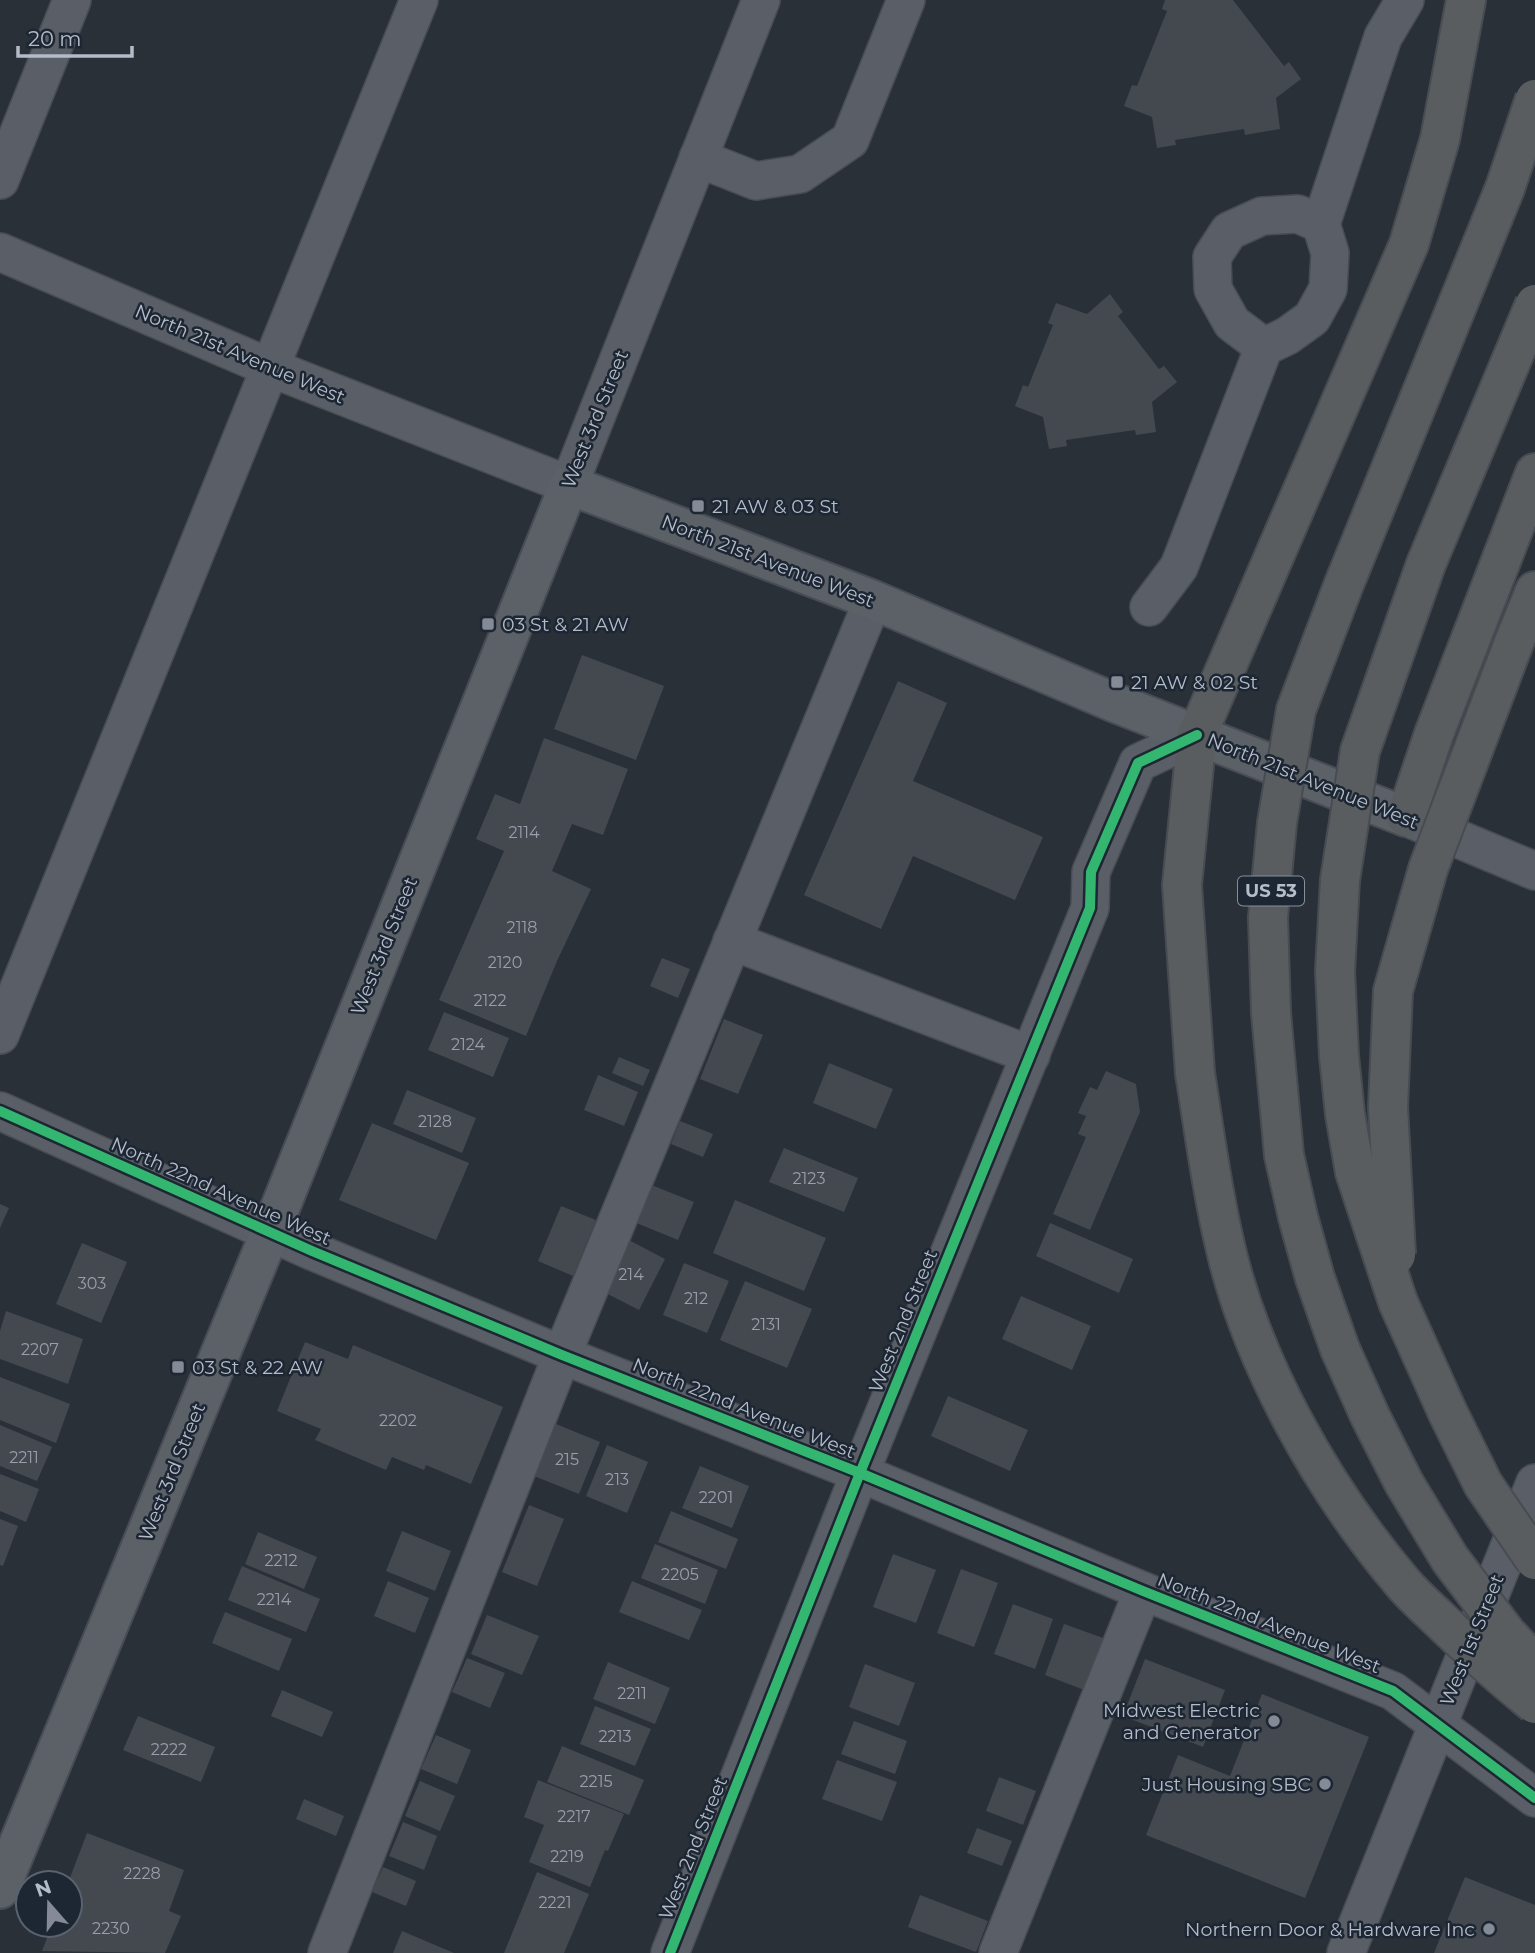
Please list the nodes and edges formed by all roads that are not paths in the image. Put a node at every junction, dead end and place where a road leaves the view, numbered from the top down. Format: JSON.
{"nodes":[{"id":1,"x":72,"y":0,"type":"edge"},
{"id":2,"x":419,"y":0,"type":"edge"},
{"id":3,"x":761,"y":0,"type":"edge"},
{"id":4,"x":906,"y":0,"type":"edge"},
{"id":5,"x":1405,"y":0,"type":"edge"},
{"id":6,"x":1466,"y":0,"type":"edge"},
{"id":7,"x":1535,"y":99,"type":"edge"},
{"id":8,"x":698,"y":158,"type":"junction"},
{"id":9,"x":0,"y":180,"type":"edge"},
{"id":10,"x":1321,"y":224,"type":"junction"},
{"id":11,"x":0,"y":253,"type":"edge"},
{"id":12,"x":1535,"y":304,"type":"edge"},
{"id":13,"x":1264,"y":346,"type":"junction"},
{"id":14,"x":271,"y":368,"type":"junction"},
{"id":15,"x":1535,"y":473,"type":"edge"},
{"id":16,"x":569,"y":485,"type":"junction"},
{"id":17,"x":1535,"y":591,"type":"edge"},
{"id":18,"x":873,"y":600,"type":"junction"},
{"id":19,"x":1149,"y":607,"type":"dead end"},
{"id":20,"x":1197,"y":735,"type":"junction"},
{"id":21,"x":1406,"y":817,"type":"junction"},
{"id":22,"x":1535,"y":871,"type":"edge"},
{"id":23,"x":732,"y":941,"type":"junction"},
{"id":24,"x":0,"y":1035,"type":"edge"},
{"id":25,"x":1031,"y":1055,"type":"junction"},
{"id":26,"x":0,"y":1111,"type":"edge"},
{"id":27,"x":270,"y":1233,"type":"junction"},
{"id":28,"x":1398,"y":1303,"type":"junction"},
{"id":29,"x":562,"y":1355,"type":"junction"},
{"id":30,"x":860,"y":1474,"type":"junction"},
{"id":31,"x":1535,"y":1483,"type":"edge"},
{"id":32,"x":1535,"y":1560,"type":"edge"},
{"id":33,"x":1143,"y":1591,"type":"junction"},
{"id":34,"x":1535,"y":1664,"type":"edge"},
{"id":35,"x":1535,"y":1704,"type":"edge"},
{"id":36,"x":1438,"y":1725,"type":"junction"},
{"id":37,"x":1535,"y":1798,"type":"edge"},
{"id":38,"x":0,"y":1889,"type":"edge"},
{"id":39,"x":327,"y":1953,"type":"edge"},
{"id":40,"x":670,"y":1953,"type":"edge"},
{"id":41,"x":998,"y":1953,"type":"edge"},
{"id":42,"x":1346,"y":1953,"type":"edge"}],
"edges":[{"from":1,"to":9,"type":"street"},
{"from":2,"to":14,"type":"street"},
{"from":3,"to":8,"type":"street","name":"West 3rd Street"},
{"from":4,"to":8,"type":"street"},
{"from":5,"to":10,"type":"street"},
{"from":6,"to":20,"type":"highway"},
{"from":7,"to":34,"type":"highway","number":"US 53","bridge":true},
{"from":8,"to":16,"type":"street","name":"West 3rd Street"},
{"from":10,"to":13,"type":"street"},
{"from":10,"to":13,"type":"street"},
{"from":11,"to":14,"type":"street","name":"North 21st Avenue West"},
{"from":12,"to":28,"type":"highway","bridge":true},
{"from":13,"to":19,"type":"street"},
{"from":14,"to":16,"type":"street","name":"North 21st Avenue West"},
{"from":14,"to":24,"type":"street"},
{"from":15,"to":21,"type":"highway"},
{"from":16,"to":18,"type":"main road","name":"North 21st Avenue West"},
{"from":16,"to":27,"type":"main road","name":"West 3rd Street"},
{"from":17,"to":28,"type":"highway","bridge":true},
{"from":18,"to":20,"type":"main road","name":"North 21st Avenue West"},
{"from":18,"to":23,"type":"street"},
{"from":20,"to":21,"type":"main road","name":"North 21st Avenue West"},
{"from":20,"to":25,"type":"street","name":"West 2nd Street"},
{"from":20,"to":35,"type":"highway","bridge":true},
{"from":21,"to":22,"type":"street","name":"North 21st Avenue West"},
{"from":23,"to":25,"type":"street"},
{"from":23,"to":29,"type":"street"},
{"from":25,"to":30,"type":"street","name":"West 2nd Street"},
{"from":26,"to":27,"type":"street","name":"North 22nd Avenue West"},
{"from":27,"to":29,"type":"street","name":"North 22nd Avenue West"},
{"from":27,"to":38,"type":"main road","name":"West 3rd Street"},
{"from":28,"to":32,"type":"highway","bridge":true},
{"from":29,"to":30,"type":"street","name":"North 22nd Avenue West"},
{"from":29,"to":39,"type":"street"},
{"from":30,"to":33,"type":"street","name":"North 22nd Avenue West"},
{"from":30,"to":40,"type":"street","name":"West 2nd Street"},
{"from":31,"to":36,"type":"street","name":"West 1st Street"},
{"from":33,"to":36,"type":"street","name":"North 22nd Avenue West"},
{"from":33,"to":41,"type":"street"},
{"from":36,"to":37,"type":"street","name":"North 22nd Avenue West"},
{"from":36,"to":42,"type":"street","name":"West 1st Street"}]}
